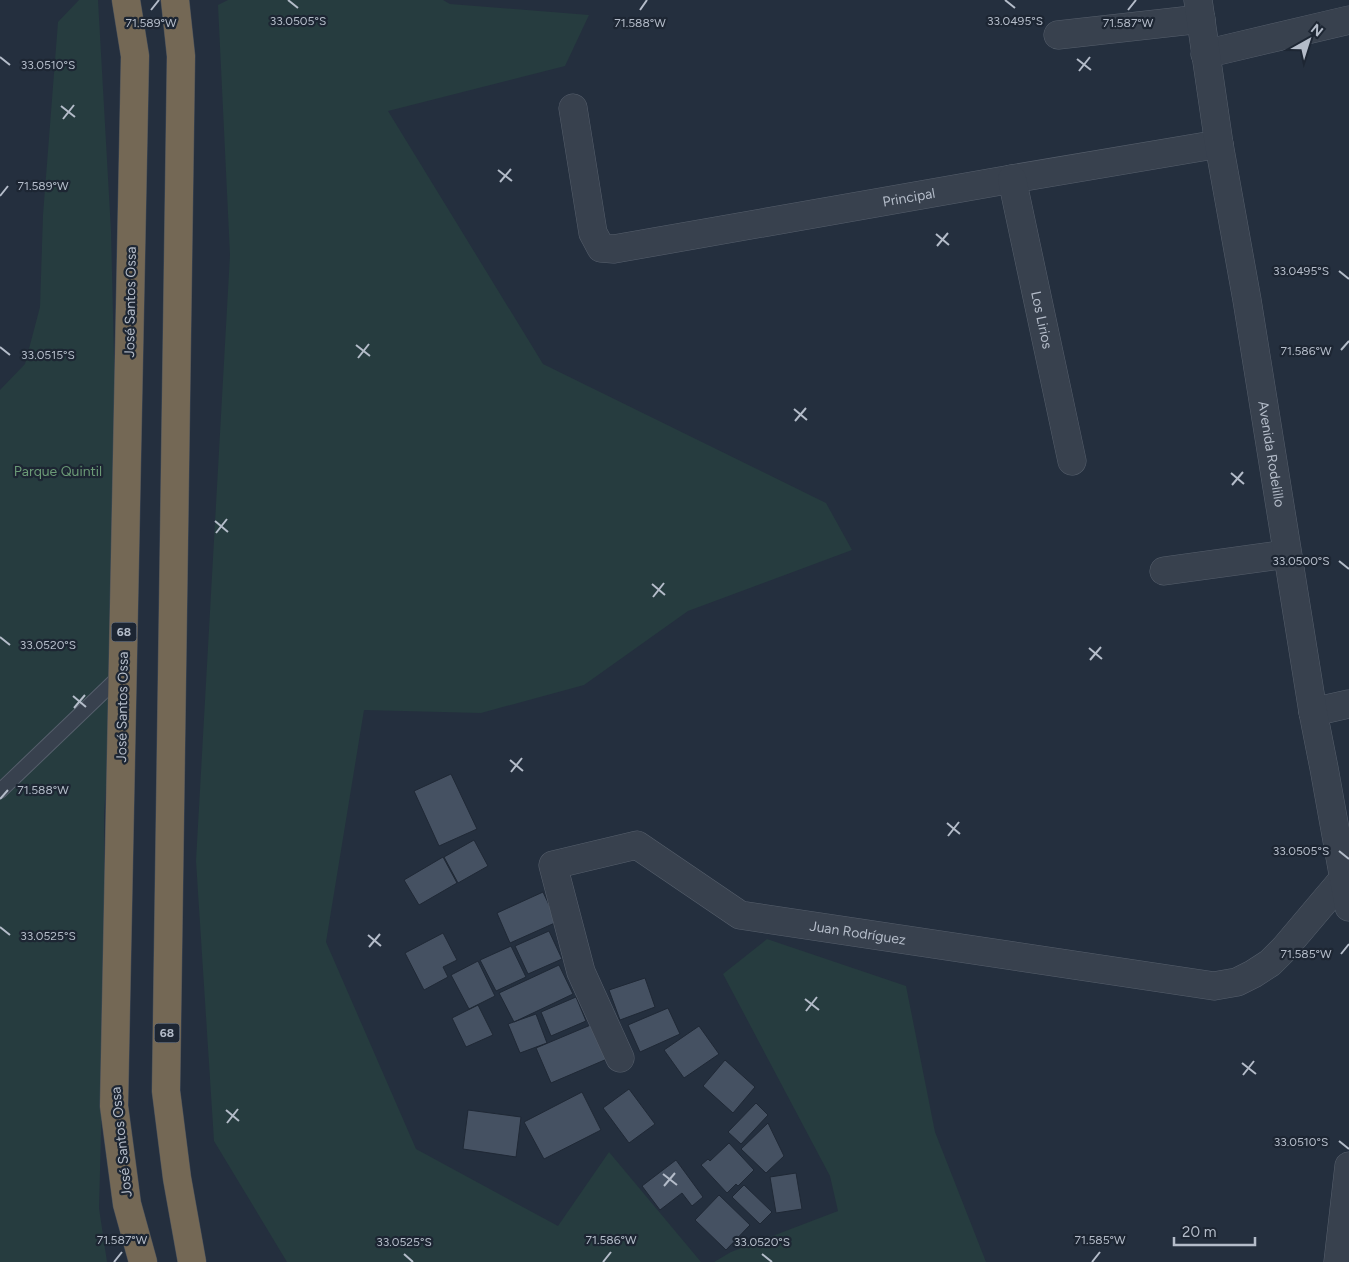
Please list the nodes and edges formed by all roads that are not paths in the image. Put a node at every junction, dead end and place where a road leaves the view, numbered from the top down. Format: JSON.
{"nodes":[{"id":1,"x":126,"y":0,"type":"edge"},
{"id":2,"x":176,"y":0,"type":"edge"},
{"id":3,"x":1199,"y":10,"type":"edge"},
{"id":4,"x":1349,"y":20,"type":"edge"},
{"id":5,"x":1058,"y":35,"type":"dead end"},
{"id":6,"x":1205,"y":54,"type":"junction"},
{"id":7,"x":573,"y":108,"type":"dead end"},
{"id":8,"x":1219,"y":144,"type":"junction"},
{"id":9,"x":1012,"y":179,"type":"junction"},
{"id":10,"x":1072,"y":461,"type":"dead end"},
{"id":11,"x":1288,"y":554,"type":"junction"},
{"id":12,"x":1164,"y":571,"type":"dead end"},
{"id":13,"x":123,"y":673,"type":"junction"},
{"id":14,"x":1349,"y":704,"type":"edge"},
{"id":15,"x":1313,"y":712,"type":"junction"},
{"id":16,"x":0,"y":791,"type":"edge"},
{"id":17,"x":1344,"y":878,"type":"junction"},
{"id":18,"x":1349,"y":906,"type":"edge"},
{"id":19,"x":620,"y":1058,"type":"dead end"},
{"id":20,"x":1349,"y":1166,"type":"edge"},
{"id":21,"x":143,"y":1262,"type":"edge"},
{"id":22,"x":192,"y":1262,"type":"edge"},
{"id":23,"x":1338,"y":1262,"type":"edge"}],
"edges":[{"from":1,"to":13,"type":"highway","name":"José Santos Ossa","number":"68"},
{"from":2,"to":22,"type":"highway","number":"68"},
{"from":3,"to":5,"type":"street"},
{"from":3,"to":6,"type":"street","name":"Avenida Rodelillo"},
{"from":4,"to":6,"type":"street"},
{"from":6,"to":8,"type":"street","name":"Avenida Rodelillo"},
{"from":7,"to":9,"type":"street","name":"Principal"},
{"from":8,"to":9,"type":"street","name":"Principal"},
{"from":8,"to":11,"type":"street","name":"Avenida Rodelillo"},
{"from":9,"to":10,"type":"street","name":"Los Lirios"},
{"from":11,"to":12,"type":"street"},
{"from":11,"to":15,"type":"street","name":"Avenida Rodelillo"},
{"from":13,"to":16,"type":"lane"},
{"from":13,"to":21,"type":"highway","name":"José Santos Ossa","number":"68"},
{"from":14,"to":15,"type":"street"},
{"from":15,"to":17,"type":"street","name":"Avenida Rodelillo"},
{"from":17,"to":18,"type":"street","name":"Avenida Rodelillo"},
{"from":17,"to":19,"type":"street","name":"Juan Rodríguez"},
{"from":20,"to":23,"type":"street"}]}
